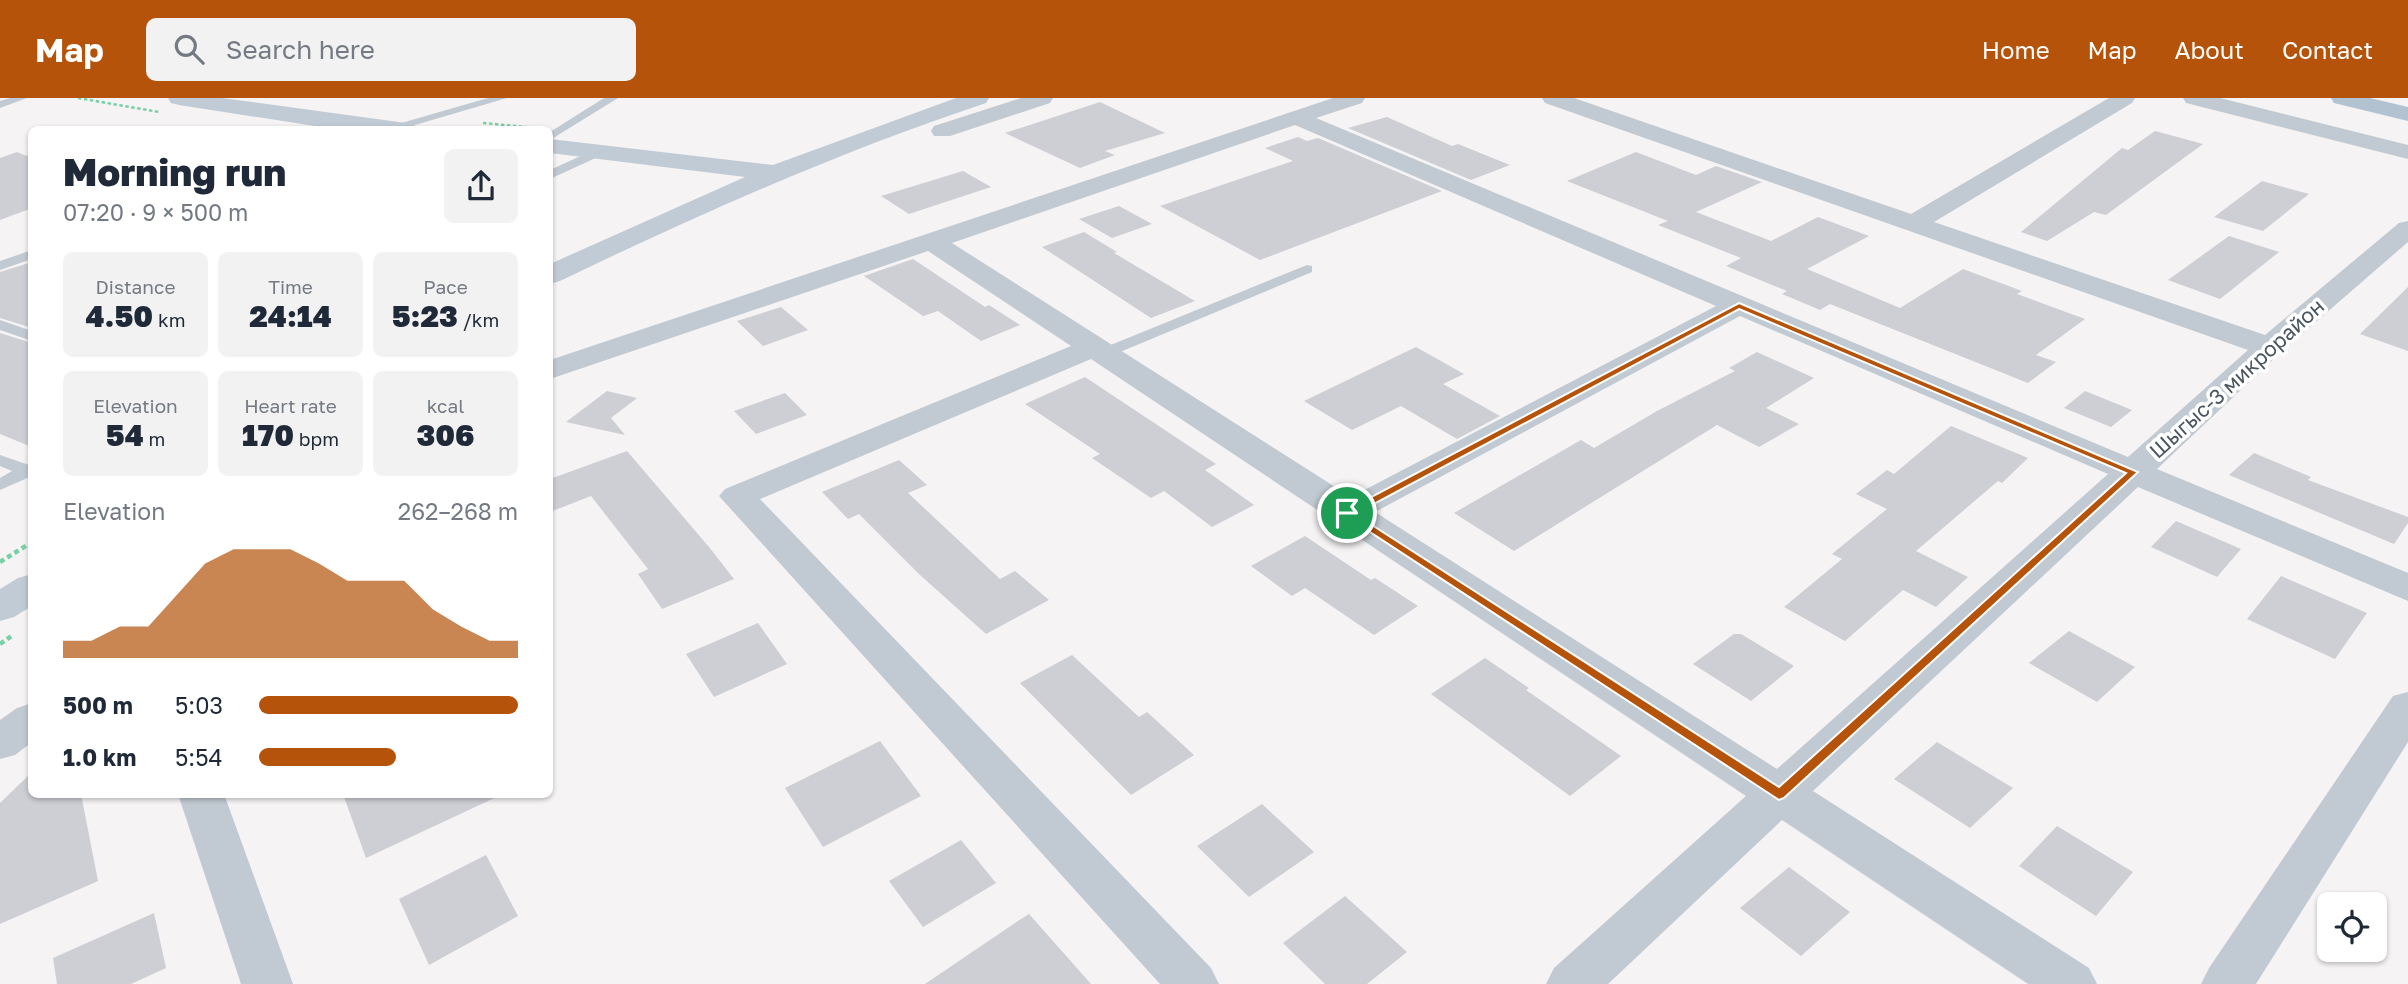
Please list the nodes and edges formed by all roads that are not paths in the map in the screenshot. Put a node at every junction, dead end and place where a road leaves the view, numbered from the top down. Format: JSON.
{"nodes":[{"id":1,"x":21,"y":98,"type":"edge"},
{"id":2,"x":179,"y":98,"type":"edge"},
{"id":3,"x":501,"y":98,"type":"edge"},
{"id":4,"x":612,"y":98,"type":"edge"},
{"id":5,"x":942,"y":98,"type":"edge"},
{"id":6,"x":978,"y":98,"type":"edge"},
{"id":7,"x":1042,"y":98,"type":"edge"},
{"id":8,"x":1354,"y":98,"type":"edge"},
{"id":9,"x":1553,"y":98,"type":"edge"},
{"id":10,"x":2124,"y":98,"type":"edge"},
{"id":11,"x":2194,"y":98,"type":"edge"},
{"id":12,"x":2342,"y":98,"type":"edge"},
{"id":13,"x":0,"y":105,"type":"edge"},
{"id":14,"x":2408,"y":114,"type":"edge"},
{"id":15,"x":1296,"y":118,"type":"junction"},
{"id":16,"x":332,"y":126,"type":"edge"},
{"id":17,"x":408,"y":126,"type":"edge"},
{"id":18,"x":942,"y":131,"type":"dead end"},
{"id":19,"x":553,"y":135,"type":"edge"},
{"id":20,"x":553,"y":146,"type":"edge"},
{"id":21,"x":598,"y":152,"type":"junction"},
{"id":22,"x":2408,"y":152,"type":"edge"},
{"id":23,"x":765,"y":171,"type":"junction"},
{"id":24,"x":553,"y":174,"type":"edge"},
{"id":25,"x":1914,"y":223,"type":"junction"},
{"id":26,"x":2408,"y":229,"type":"edge"},
{"id":27,"x":930,"y":240,"type":"junction"},
{"id":28,"x":28,"y":256,"type":"edge"},
{"id":29,"x":553,"y":260,"type":"edge"},
{"id":30,"x":0,"y":266,"type":"edge"},
{"id":31,"x":1307,"y":268,"type":"dead end"},
{"id":32,"x":553,"y":274,"type":"edge"},
{"id":33,"x":1739,"y":305,"type":"junction"},
{"id":34,"x":0,"y":325,"type":"edge"},
{"id":35,"x":28,"y":335,"type":"edge"},
{"id":36,"x":2269,"y":347,"type":"junction"},
{"id":37,"x":1097,"y":351,"type":"junction"},
{"id":38,"x":553,"y":369,"type":"edge"},
{"id":39,"x":0,"y":460,"type":"edge"},
{"id":40,"x":2133,"y":472,"type":"junction"},
{"id":41,"x":0,"y":485,"type":"edge"},
{"id":42,"x":1347,"y":513,"type":"junction"},
{"id":43,"x":28,"y":566,"type":"edge"},
{"id":44,"x":0,"y":583,"type":"edge"},
{"id":45,"x":2408,"y":588,"type":"edge"},
{"id":46,"x":28,"y":590,"type":"edge"},
{"id":47,"x":0,"y":607,"type":"edge"},
{"id":48,"x":2408,"y":707,"type":"edge"},
{"id":49,"x":28,"y":722,"type":"edge"},
{"id":50,"x":0,"y":743,"type":"edge"},
{"id":51,"x":1779,"y":794,"type":"junction"},
{"id":52,"x":202,"y":798,"type":"edge"},
{"id":53,"x":267,"y":984,"type":"edge"},
{"id":54,"x":1193,"y":984,"type":"edge"},
{"id":55,"x":1572,"y":984,"type":"edge"},
{"id":56,"x":2071,"y":984,"type":"edge"},
{"id":57,"x":2227,"y":984,"type":"edge"}],
"edges":[{"from":1,"to":13,"type":"lane"},
{"from":2,"to":16,"type":"main road"},
{"from":3,"to":17,"type":"lane"},
{"from":4,"to":19,"type":"lane"},
{"from":5,"to":23,"type":"main road"},
{"from":6,"to":23,"type":"main road"},
{"from":7,"to":18,"type":"street"},
{"from":8,"to":15,"type":"street"},
{"from":9,"to":25,"type":"street"},
{"from":10,"to":25,"type":"street"},
{"from":11,"to":22,"type":"street"},
{"from":12,"to":14,"type":"main road"},
{"from":15,"to":27,"type":"street"},
{"from":15,"to":33,"type":"street"},
{"from":20,"to":21,"type":"main road"},
{"from":21,"to":23,"type":"main road"},
{"from":21,"to":24,"type":"lane"},
{"from":23,"to":29,"type":"main road"},
{"from":23,"to":32,"type":"main road"},
{"from":25,"to":36,"type":"street"},
{"from":26,"to":36,"type":"street","name":"Шыгыс-3 микрорайон"},
{"from":27,"to":37,"type":"street"},
{"from":27,"to":38,"type":"street"},
{"from":28,"to":30,"type":"lane"},
{"from":31,"to":37,"type":"lane"},
{"from":33,"to":40,"type":"street"},
{"from":33,"to":42,"type":"street"},
{"from":34,"to":35,"type":"lane"},
{"from":36,"to":40,"type":"street","name":"Шыгыс-3 микрорайон"},
{"from":37,"to":42,"type":"street"},
{"from":37,"to":54,"type":"street"},
{"from":39,"to":41,"type":"lane"},
{"from":40,"to":45,"type":"street"},
{"from":40,"to":51,"type":"street","name":"Шыгыс-3 микрорайон"},
{"from":42,"to":51,"type":"street"},
{"from":43,"to":44,"type":"main road"},
{"from":46,"to":47,"type":"main road"},
{"from":48,"to":57,"type":"street"},
{"from":49,"to":50,"type":"street"},
{"from":51,"to":55,"type":"street","name":"Шыгыс-3 микрорайон"},
{"from":51,"to":56,"type":"street"},
{"from":52,"to":53,"type":"street"}]}
